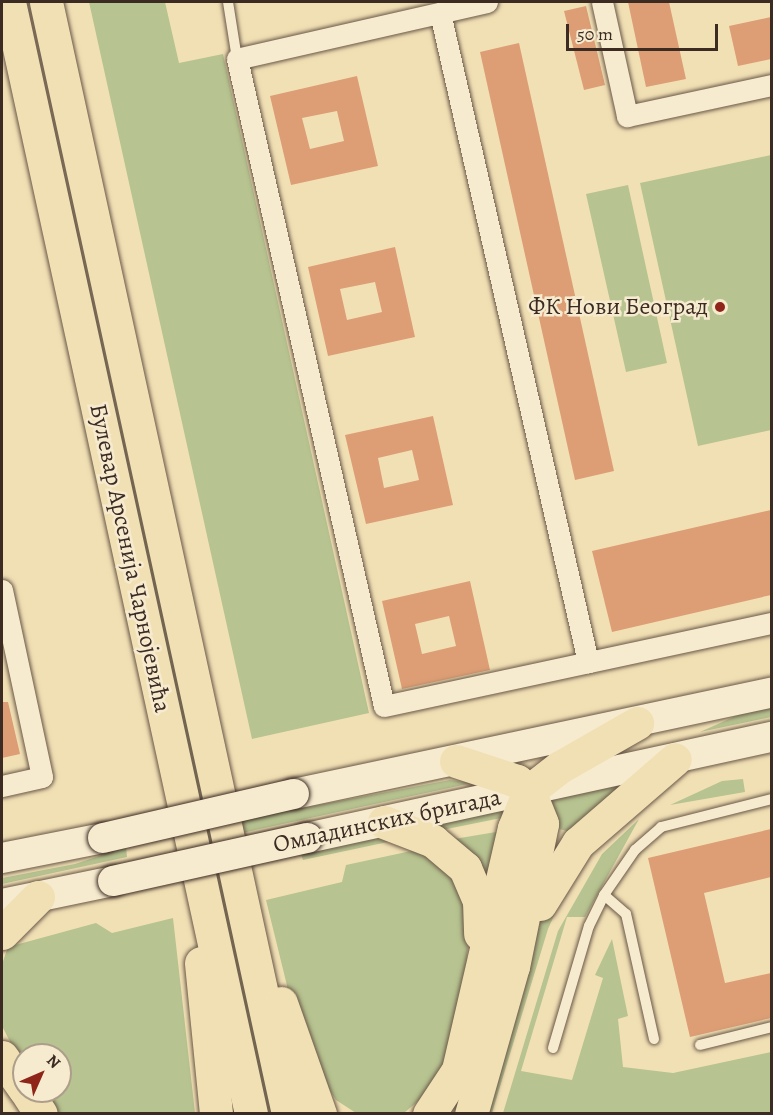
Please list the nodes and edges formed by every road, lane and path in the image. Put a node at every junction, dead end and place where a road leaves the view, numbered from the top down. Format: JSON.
{"nodes":[{"id":1,"x":9,"y":2,"type":"edge"},
{"id":2,"x":46,"y":2,"type":"edge"},
{"id":3,"x":228,"y":2,"type":"edge"},
{"id":4,"x":487,"y":2,"type":"edge"},
{"id":5,"x":602,"y":2,"type":"edge"},
{"id":6,"x":439,"y":7,"type":"edge"},
{"id":7,"x":237,"y":58,"type":"junction"},
{"id":8,"x":771,"y":85,"type":"edge"},
{"id":9,"x":2,"y":590,"type":"edge"},
{"id":10,"x":771,"y":623,"type":"edge"},
{"id":11,"x":588,"y":662,"type":"junction"},
{"id":12,"x":771,"y":692,"type":"edge"},
{"id":13,"x":637,"y":723,"type":"junction"},
{"id":14,"x":771,"y":737,"type":"edge"},
{"id":15,"x":675,"y":759,"type":"junction"},
{"id":16,"x":456,"y":761,"type":"junction"},
{"id":17,"x":2,"y":786,"type":"edge"},
{"id":18,"x":529,"y":791,"type":"junction"},
{"id":19,"x":771,"y":799,"type":"edge"},
{"id":20,"x":384,"y":822,"type":"junction"},
{"id":21,"x":2,"y":858,"type":"edge"},
{"id":22,"x":604,"y":895,"type":"junction"},
{"id":23,"x":38,"y":897,"type":"junction"},
{"id":24,"x":2,"y":904,"type":"edge"},
{"id":25,"x":246,"y":921,"type":"junction"},
{"id":26,"x":209,"y":928,"type":"junction"},
{"id":27,"x":2,"y":933,"type":"edge"},
{"id":28,"x":513,"y":966,"type":"junction"},
{"id":29,"x":479,"y":975,"type":"junction"},
{"id":30,"x":771,"y":1028,"type":"edge"},
{"id":31,"x":654,"y":1039,"type":"dead end"},
{"id":32,"x":700,"y":1044,"type":"dead end"},
{"id":33,"x":553,"y":1048,"type":"dead end"},
{"id":34,"x":2,"y":1057,"type":"edge"},
{"id":35,"x":12,"y":1071,"type":"edge"},
{"id":36,"x":315,"y":1100,"type":"edge"},
{"id":37,"x":216,"y":1113,"type":"edge"},
{"id":38,"x":251,"y":1113,"type":"edge"},
{"id":39,"x":288,"y":1113,"type":"edge"},
{"id":40,"x":335,"y":1113,"type":"edge"},
{"id":41,"x":429,"y":1113,"type":"edge"},
{"id":42,"x":471,"y":1113,"type":"edge"}],
"edges":[{"from":1,"to":26,"type":"highway","name":"Булевар Арсенија Чарнојевића"},
{"from":2,"to":25,"type":"highway","name":"Булевар Арсенија Чарнојевића"},
{"from":3,"to":7,"type":"lane"},
{"from":4,"to":6,"type":"street"},
{"from":5,"to":8,"type":"street"},
{"from":6,"to":7,"type":"street"},
{"from":6,"to":11,"type":"street"},
{"from":7,"to":11,"type":"street"},
{"from":9,"to":17,"type":"street"},
{"from":10,"to":11,"type":"street"},
{"from":12,"to":13,"type":"main road","name":"Омладинских бригада"},
{"from":13,"to":16,"type":"main road","name":"Омладинских бригада"},
{"from":13,"to":18,"type":"highway"},
{"from":14,"to":15,"type":"main road","name":"Омладинских бригада"},
{"from":15,"to":18,"type":"main road","name":"Омладинских бригада"},
{"from":15,"to":28,"type":"highway"},
{"from":16,"to":18,"type":"highway"},
{"from":16,"to":21,"type":"main road","name":"Омладинских бригада","bridge":true},
{"from":18,"to":20,"type":"main road","name":"Омладинских бригада"},
{"from":18,"to":28,"type":"highway"},
{"from":18,"to":29,"type":"highway"},
{"from":19,"to":22,"type":"lane"},
{"from":20,"to":23,"type":"main road","name":"Омладинских бригада","bridge":true},
{"from":20,"to":29,"type":"highway"},
{"from":22,"to":31,"type":"lane"},
{"from":22,"to":33,"type":"lane"},
{"from":23,"to":24,"type":"main road","name":"Омладинских бригада"},
{"from":23,"to":27,"type":"highway"},
{"from":25,"to":36,"type":"highway"},
{"from":25,"to":39,"type":"highway","name":"Булевар Арсенија Чарнојевића"},
{"from":26,"to":37,"type":"highway"},
{"from":26,"to":38,"type":"highway","name":"Булевар Арсенија Чарнојевића"},
{"from":28,"to":42,"type":"highway"},
{"from":29,"to":41,"type":"highway"},
{"from":30,"to":32,"type":"lane"},
{"from":34,"to":35,"type":"highway"},
{"from":36,"to":40,"type":"highway"}]}
